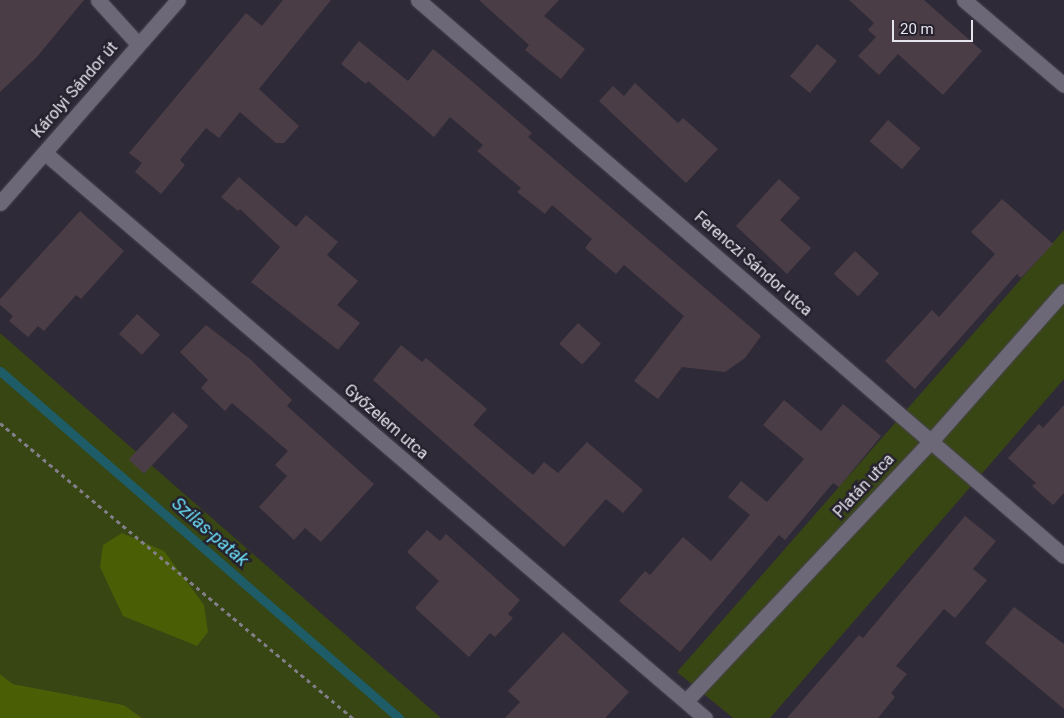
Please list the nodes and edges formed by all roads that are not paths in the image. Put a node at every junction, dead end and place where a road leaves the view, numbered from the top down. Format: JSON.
{"nodes":[{"id":1,"x":98,"y":0,"type":"edge"},
{"id":2,"x":178,"y":0,"type":"edge"},
{"id":3,"x":418,"y":0,"type":"edge"},
{"id":4,"x":964,"y":0,"type":"edge"},
{"id":5,"x":138,"y":44,"type":"junction"},
{"id":6,"x":1064,"y":85,"type":"edge"},
{"id":7,"x":45,"y":153,"type":"junction"},
{"id":8,"x":0,"y":203,"type":"edge"},
{"id":9,"x":1064,"y":291,"type":"edge"},
{"id":10,"x":932,"y":440,"type":"junction"},
{"id":11,"x":1064,"y":556,"type":"edge"},
{"id":12,"x":686,"y":701,"type":"junction"},
{"id":13,"x":705,"y":718,"type":"edge"}],
"edges":[{"from":1,"to":5,"type":"street"},
{"from":2,"to":5,"type":"street","name":"Károlyi Sándor út"},
{"from":3,"to":10,"type":"street","name":"Ferenczi Sándor utca"},
{"from":4,"to":6,"type":"street"},
{"from":5,"to":7,"type":"street","name":"Károlyi Sándor út"},
{"from":7,"to":8,"type":"street","name":"Károlyi Sándor út"},
{"from":7,"to":12,"type":"street","name":"Győzelem utca"},
{"from":9,"to":10,"type":"street","name":"Platán utca"},
{"from":10,"to":11,"type":"street","name":"Ferenczi Sándor utca"},
{"from":10,"to":12,"type":"street","name":"Platán utca"},
{"from":12,"to":13,"type":"street","name":"Győzelem utca"}]}
